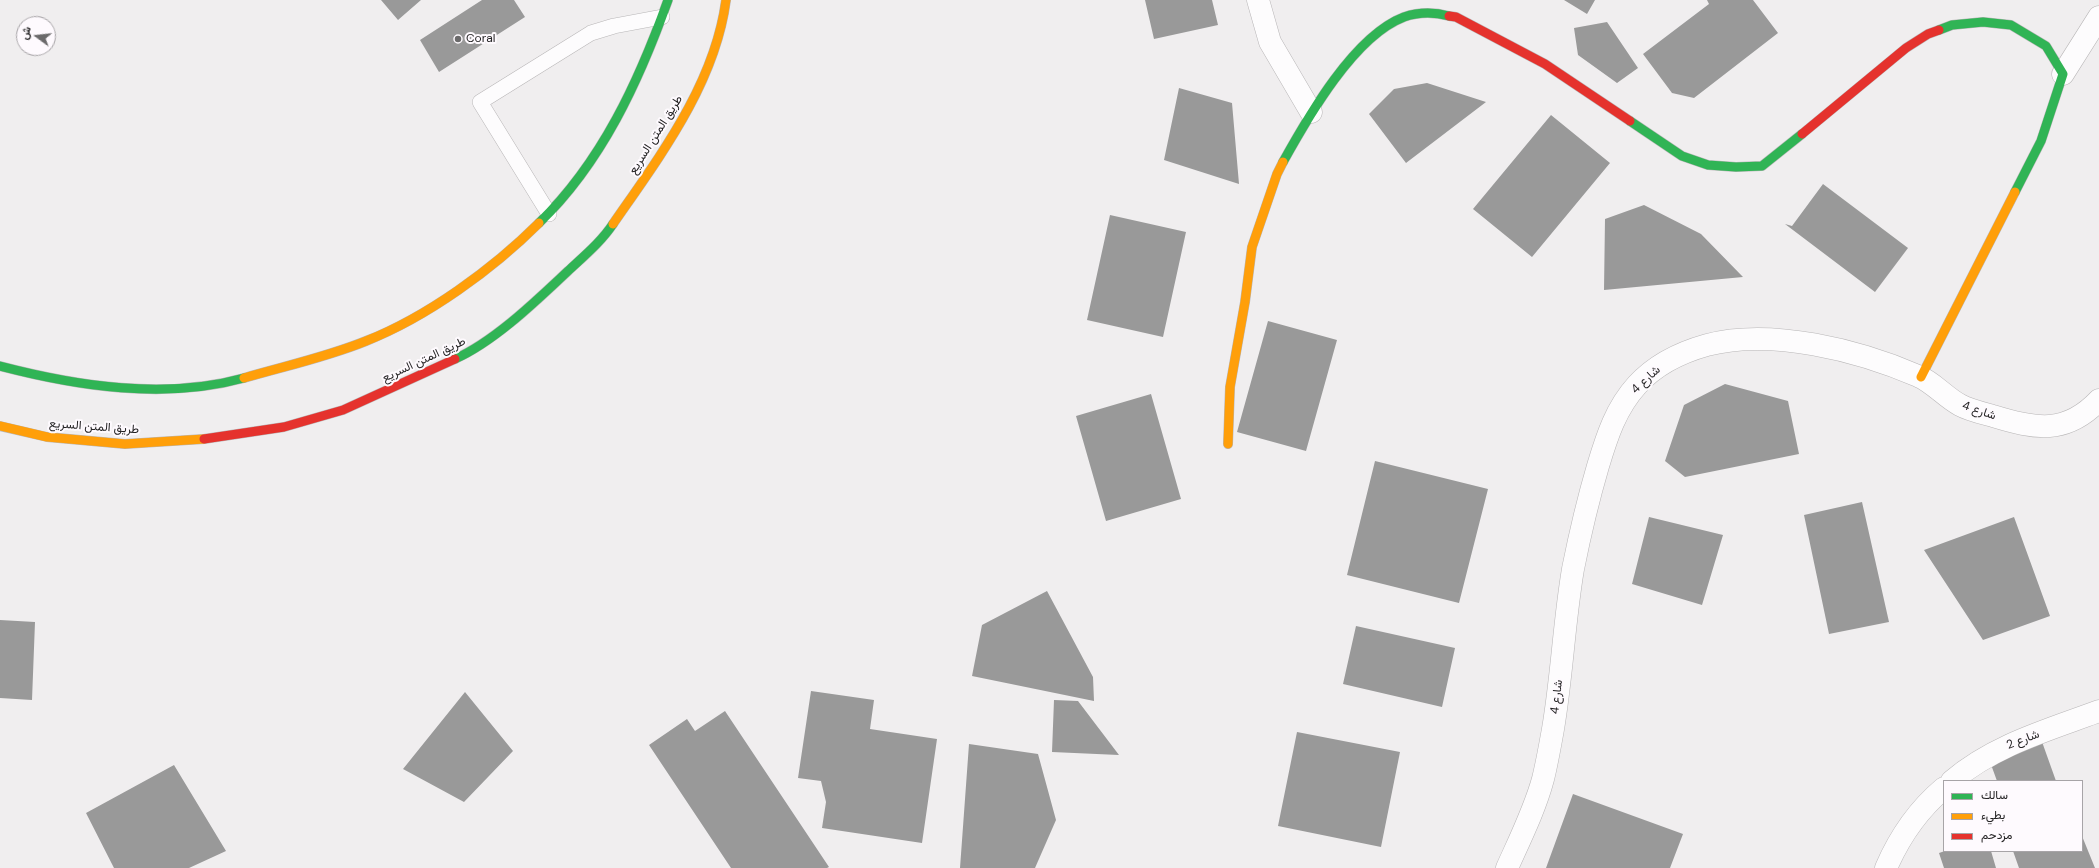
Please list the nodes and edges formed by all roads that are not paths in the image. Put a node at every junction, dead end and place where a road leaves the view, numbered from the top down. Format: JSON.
{"nodes":[{"id":1,"x":668,"y":0,"type":"edge"},
{"id":2,"x":726,"y":0,"type":"edge"},
{"id":3,"x":1258,"y":0,"type":"edge"},
{"id":4,"x":662,"y":17,"type":"junction"},
{"id":5,"x":2099,"y":17,"type":"edge"},
{"id":6,"x":2063,"y":74,"type":"junction"},
{"id":7,"x":1311,"y":112,"type":"junction"},
{"id":8,"x":549,"y":214,"type":"junction"},
{"id":9,"x":0,"y":366,"type":"edge"},
{"id":10,"x":1921,"y":377,"type":"junction"},
{"id":11,"x":2099,"y":400,"type":"edge"},
{"id":12,"x":0,"y":426,"type":"edge"},
{"id":13,"x":1228,"y":444,"type":"dead end"},
{"id":14,"x":2099,"y":711,"type":"edge"},
{"id":15,"x":1953,"y":780,"type":"edge"},
{"id":16,"x":1943,"y":789,"type":"edge"},
{"id":17,"x":1507,"y":868,"type":"edge"},
{"id":18,"x":1886,"y":868,"type":"edge"}],
"edges":[{"from":1,"to":4,"type":"main road"},
{"from":2,"to":12,"type":"main road","name":"طريق المتن السريع"},
{"from":3,"to":7,"type":"street"},
{"from":4,"to":8,"type":"main road"},
{"from":4,"to":8,"type":"lane"},
{"from":5,"to":6,"type":"street"},
{"from":6,"to":7,"type":"main road"},
{"from":6,"to":10,"type":"main road"},
{"from":7,"to":13,"type":"main road"},
{"from":8,"to":9,"type":"main road"},
{"from":10,"to":11,"type":"street","name":"شارع 4"},
{"from":10,"to":17,"type":"street","name":"شارع 4"},
{"from":14,"to":15,"type":"street","name":"شارع 2"},
{"from":16,"to":18,"type":"street"}]}
